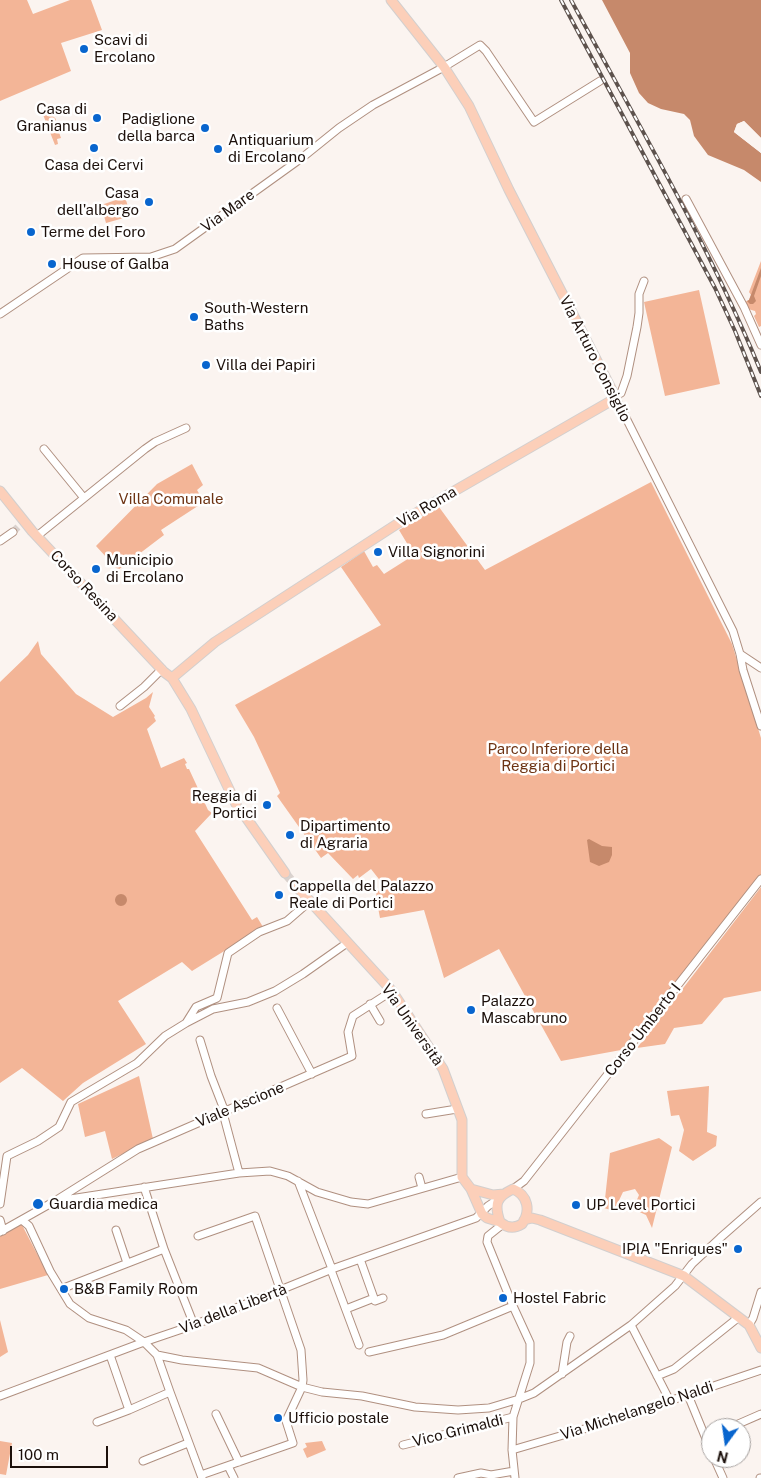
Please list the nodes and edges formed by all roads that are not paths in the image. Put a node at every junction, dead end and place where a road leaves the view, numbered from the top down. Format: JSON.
{"nodes":[{"id":1,"x":392,"y":0,"type":"edge"},
{"id":2,"x":444,"y":67,"type":"junction"},
{"id":3,"x":600,"y":81,"type":"dead end"},
{"id":4,"x":686,"y":199,"type":"dead end"},
{"id":5,"x":644,"y":280,"type":"dead end"},
{"id":6,"x":0,"y":314,"type":"edge"},
{"id":7,"x":761,"y":345,"type":"edge"},
{"id":8,"x":616,"y":397,"type":"junction"},
{"id":9,"x":186,"y":428,"type":"dead end"},
{"id":10,"x":44,"y":449,"type":"dead end"},
{"id":11,"x":0,"y":491,"type":"edge"},
{"id":12,"x":84,"y":498,"type":"junction"},
{"id":13,"x":13,"y":532,"type":"tunnel mouth"},
{"id":14,"x":37,"y":536,"type":"junction"},
{"id":15,"x":0,"y":541,"type":"edge"},
{"id":16,"x":740,"y":654,"type":"junction"},
{"id":17,"x":760,"y":668,"type":"edge"},
{"id":18,"x":162,"y":669,"type":"junction"},
{"id":19,"x":743,"y":670,"type":"junction"},
{"id":20,"x":172,"y":678,"type":"junction"},
{"id":21,"x":120,"y":706,"type":"dead end"},
{"id":22,"x":761,"y":726,"type":"edge"},
{"id":23,"x":236,"y":804,"type":"tunnel mouth"},
{"id":24,"x":245,"y":816,"type":"tunnel mouth"},
{"id":25,"x":284,"y":873,"type":"tunnel mouth"},
{"id":26,"x":761,"y":879,"type":"edge"},
{"id":27,"x":297,"y":887,"type":"tunnel mouth"},
{"id":28,"x":310,"y":901,"type":"junction"},
{"id":29,"x":347,"y":943,"type":"junction"},
{"id":30,"x":392,"y":991,"type":"junction"},
{"id":31,"x":370,"y":1004,"type":"junction"},
{"id":32,"x":277,"y":1008,"type":"dead end"},
{"id":33,"x":380,"y":1021,"type":"dead end"},
{"id":34,"x":186,"y":1023,"type":"junction"},
{"id":35,"x":200,"y":1040,"type":"dead end"},
{"id":36,"x":312,"y":1074,"type":"junction"},
{"id":37,"x":457,"y":1109,"type":"junction"},
{"id":38,"x":224,"y":1112,"type":"junction"},
{"id":39,"x":426,"y":1114,"type":"dead end"},
{"id":40,"x":239,"y":1173,"type":"junction"},
{"id":41,"x":419,"y":1176,"type":"dead end"},
{"id":42,"x":462,"y":1177,"type":"junction"},
{"id":43,"x":297,"y":1180,"type":"junction"},
{"id":44,"x":144,"y":1187,"type":"junction"},
{"id":45,"x":422,"y":1188,"type":"junction"},
{"id":46,"x":471,"y":1189,"type":"junction"},
{"id":47,"x":517,"y":1192,"type":"junction"},
{"id":48,"x":500,"y":1197,"type":"junction"},
{"id":49,"x":55,"y":1201,"type":"junction"},
{"id":50,"x":761,"y":1202,"type":"edge"},
{"id":51,"x":0,"y":1204,"type":"edge"},
{"id":52,"x":527,"y":1208,"type":"junction"},
{"id":53,"x":482,"y":1214,"type":"junction"},
{"id":54,"x":0,"y":1220,"type":"edge"},
{"id":55,"x":22,"y":1220,"type":"junction"},
{"id":56,"x":524,"y":1220,"type":"junction"},
{"id":57,"x":540,"y":1220,"type":"junction"},
{"id":58,"x":501,"y":1223,"type":"junction"},
{"id":59,"x":116,"y":1230,"type":"dead end"},
{"id":60,"x":1,"y":1231,"type":"edge"},
{"id":61,"x":198,"y":1236,"type":"dead end"},
{"id":62,"x":164,"y":1249,"type":"junction"},
{"id":63,"x":360,"y":1259,"type":"junction"},
{"id":64,"x":127,"y":1263,"type":"junction"},
{"id":65,"x":331,"y":1270,"type":"junction"},
{"id":66,"x":684,"y":1276,"type":"junction"},
{"id":67,"x":61,"y":1289,"type":"junction"},
{"id":68,"x":280,"y":1291,"type":"junction"},
{"id":69,"x":761,"y":1292,"type":"edge"},
{"id":70,"x":374,"y":1298,"type":"junction"},
{"id":71,"x":383,"y":1298,"type":"dead end"},
{"id":72,"x":513,"y":1306,"type":"junction"},
{"id":73,"x":346,"y":1309,"type":"junction"},
{"id":74,"x":758,"y":1315,"type":"edge"},
{"id":75,"x":739,"y":1317,"type":"junction"},
{"id":76,"x":194,"y":1325,"type":"junction"},
{"id":77,"x":631,"y":1325,"type":"junction"},
{"id":78,"x":748,"y":1325,"type":"junction"},
{"id":79,"x":570,"y":1336,"type":"dead end"},
{"id":80,"x":144,"y":1342,"type":"junction"},
{"id":81,"x":359,"y":1345,"type":"dead end"},
{"id":82,"x":761,"y":1348,"type":"edge"},
{"id":83,"x":369,"y":1352,"type":"dead end"},
{"id":84,"x":110,"y":1355,"type":"junction"},
{"id":85,"x":157,"y":1355,"type":"junction"},
{"id":86,"x":761,"y":1370,"type":"edge"},
{"id":87,"x":562,"y":1374,"type":"junction"},
{"id":88,"x":657,"y":1376,"type":"junction"},
{"id":89,"x":302,"y":1387,"type":"junction"},
{"id":90,"x":170,"y":1392,"type":"junction"},
{"id":91,"x":688,"y":1395,"type":"junction"},
{"id":92,"x":0,"y":1396,"type":"edge"},
{"id":93,"x":518,"y":1400,"type":"junction"},
{"id":94,"x":670,"y":1401,"type":"junction"},
{"id":95,"x":129,"y":1410,"type":"junction"},
{"id":96,"x":216,"y":1414,"type":"dead end"},
{"id":97,"x":513,"y":1416,"type":"junction"},
{"id":98,"x":97,"y":1422,"type":"dead end"},
{"id":99,"x":701,"y":1422,"type":"edge"},
{"id":100,"x":188,"y":1442,"type":"junction"},
{"id":101,"x":403,"y":1445,"type":"dead end"},
{"id":102,"x":512,"y":1450,"type":"junction"},
{"id":103,"x":143,"y":1460,"type":"dead end"},
{"id":104,"x":239,"y":1462,"type":"junction"},
{"id":105,"x":228,"y":1466,"type":"junction"},
{"id":106,"x":514,"y":1475,"type":"edge"},
{"id":107,"x":202,"y":1476,"type":"edge"},
{"id":108,"x":234,"y":1478,"type":"edge"},
{"id":109,"x":458,"y":1478,"type":"edge"}],
"edges":[{"from":1,"to":2,"type":"main road"},
{"from":2,"to":3,"type":"street","name":"Via Mare"},
{"from":2,"to":6,"type":"street","name":"Via Mare"},
{"from":2,"to":8,"type":"main road","name":"Via Arturo Consiglio"},
{"from":4,"to":7,"type":"street"},
{"from":5,"to":8,"type":"street"},
{"from":8,"to":16,"type":"street","name":"Via Arturo Consiglio"},
{"from":8,"to":20,"type":"main road","name":"Via Roma"},
{"from":9,"to":12,"type":"street"},
{"from":10,"to":12,"type":"street"},
{"from":11,"to":14,"type":"main road","name":"Corso Resina"},
{"from":12,"to":14,"type":"street"},
{"from":13,"to":15,"type":"street"},
{"from":14,"to":18,"type":"main road","name":"Corso Resina"},
{"from":16,"to":17,"type":"street"},
{"from":16,"to":19,"type":"street","name":"Via Arturo Consiglio"},
{"from":17,"to":19,"type":"street"},
{"from":18,"to":20,"type":"main road","name":"Corso Resina"},
{"from":18,"to":21,"type":"street"},
{"from":19,"to":22,"type":"street","name":"Via Arturo Consiglio"},
{"from":20,"to":23,"type":"main road"},
{"from":24,"to":25,"type":"main road"},
{"from":26,"to":47,"type":"street","name":"Corso Umberto I"},
{"from":27,"to":28,"type":"main road","name":"Via Università"},
{"from":28,"to":29,"type":"main road","name":"Via Università"},
{"from":28,"to":34,"type":"street"},
{"from":29,"to":30,"type":"main road","name":"Via Università"},
{"from":29,"to":34,"type":"street"},
{"from":30,"to":31,"type":"street","name":"Viale Ascione"},
{"from":30,"to":37,"type":"main road","name":"Via Università"},
{"from":31,"to":33,"type":"street"},
{"from":31,"to":36,"type":"street","name":"Viale Ascione"},
{"from":32,"to":36,"type":"street"},
{"from":34,"to":51,"type":"street"},
{"from":35,"to":38,"type":"street"},
{"from":36,"to":38,"type":"street","name":"Viale Ascione"},
{"from":37,"to":39,"type":"street"},
{"from":37,"to":42,"type":"main road","name":"Via Università"},
{"from":38,"to":40,"type":"street"},
{"from":38,"to":49,"type":"street","name":"Viale Ascione"},
{"from":40,"to":43,"type":"street"},
{"from":40,"to":44,"type":"street"},
{"from":41,"to":45,"type":"street"},
{"from":42,"to":45,"type":"street"},
{"from":42,"to":46,"type":"main road"},
{"from":43,"to":45,"type":"street"},
{"from":43,"to":65,"type":"street"},
{"from":44,"to":49,"type":"street"},
{"from":44,"to":62,"type":"street"},
{"from":46,"to":48,"type":"main road"},
{"from":46,"to":53,"type":"main road"},
{"from":47,"to":48,"type":"main road"},
{"from":47,"to":52,"type":"main road"},
{"from":48,"to":53,"type":"street","name":"Via della Libertà"},
{"from":48,"to":58,"type":"main road"},
{"from":49,"to":55,"type":"street","name":"Viale Ascione"},
{"from":50,"to":66,"type":"street"},
{"from":52,"to":56,"type":"main road"},
{"from":52,"to":57,"type":"main road"},
{"from":53,"to":58,"type":"main road"},
{"from":53,"to":63,"type":"street","name":"Via della Libertà"},
{"from":54,"to":60,"type":"street"},
{"from":55,"to":60,"type":"street","name":"Viale Ascione"},
{"from":55,"to":67,"type":"street"},
{"from":56,"to":57,"type":"main road"},
{"from":56,"to":58,"type":"main road"},
{"from":57,"to":66,"type":"main road"},
{"from":58,"to":72,"type":"street"},
{"from":59,"to":64,"type":"street"},
{"from":61,"to":68,"type":"street"},
{"from":62,"to":64,"type":"street"},
{"from":62,"to":76,"type":"street"},
{"from":63,"to":65,"type":"street","name":"Via della Libertà"},
{"from":63,"to":70,"type":"street"},
{"from":64,"to":67,"type":"street"},
{"from":65,"to":68,"type":"street","name":"Via della Libertà"},
{"from":65,"to":73,"type":"street"},
{"from":66,"to":75,"type":"main road"},
{"from":66,"to":77,"type":"street"},
{"from":67,"to":80,"type":"street"},
{"from":68,"to":76,"type":"street","name":"Via della Libertà"},
{"from":68,"to":89,"type":"street"},
{"from":69,"to":74,"type":"street"},
{"from":70,"to":71,"type":"street"},
{"from":70,"to":73,"type":"street"},
{"from":72,"to":83,"type":"street"},
{"from":72,"to":93,"type":"street"},
{"from":73,"to":81,"type":"street"},
{"from":74,"to":78,"type":"street"},
{"from":75,"to":78,"type":"main road"},
{"from":75,"to":88,"type":"street"},
{"from":76,"to":80,"type":"street","name":"Via della Libertà"},
{"from":77,"to":87,"type":"street"},
{"from":77,"to":88,"type":"street"},
{"from":78,"to":82,"type":"main road"},
{"from":79,"to":87,"type":"street"},
{"from":80,"to":84,"type":"street","name":"Via della Libertà"},
{"from":80,"to":85,"type":"street"},
{"from":84,"to":92,"type":"street","name":"Via della Libertà"},
{"from":84,"to":95,"type":"street"},
{"from":85,"to":89,"type":"street"},
{"from":85,"to":90,"type":"street"},
{"from":86,"to":91,"type":"street","name":"Via Michelangelo Naldi"},
{"from":87,"to":93,"type":"street"},
{"from":88,"to":94,"type":"street"},
{"from":89,"to":93,"type":"street"},
{"from":89,"to":104,"type":"street"},
{"from":90,"to":95,"type":"street"},
{"from":90,"to":100,"type":"street"},
{"from":91,"to":94,"type":"street","name":"Via Michelangelo Naldi"},
{"from":91,"to":99,"type":"street"},
{"from":93,"to":97,"type":"street"},
{"from":94,"to":102,"type":"street","name":"Via Michelangelo Naldi"},
{"from":95,"to":98,"type":"street"},
{"from":96,"to":104,"type":"street"},
{"from":97,"to":101,"type":"street","name":"Vico Grimaldi"},
{"from":97,"to":102,"type":"street"},
{"from":100,"to":103,"type":"street"},
{"from":100,"to":107,"type":"street"},
{"from":102,"to":106,"type":"street"},
{"from":104,"to":105,"type":"street"},
{"from":105,"to":107,"type":"street"},
{"from":105,"to":108,"type":"street"},
{"from":106,"to":109,"type":"street"}]}
